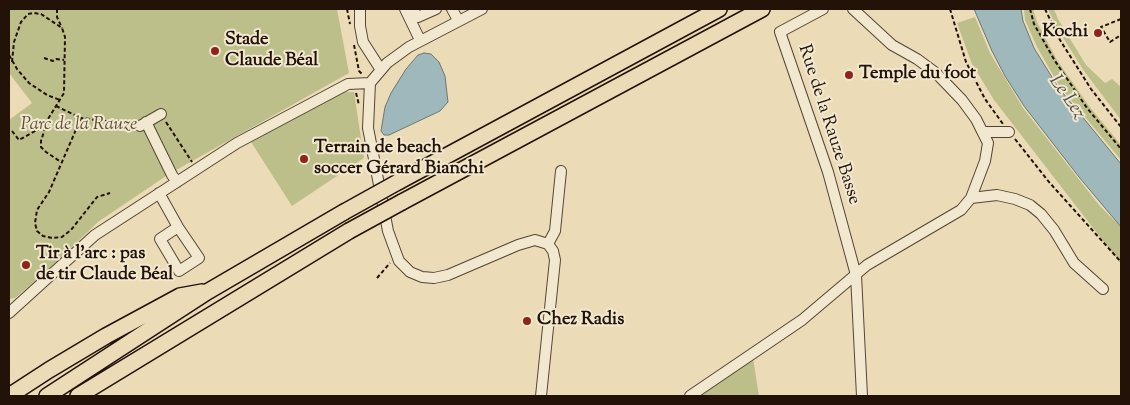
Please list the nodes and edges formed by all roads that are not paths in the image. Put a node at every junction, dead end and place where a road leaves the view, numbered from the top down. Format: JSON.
{"nodes":[{"id":1,"x":360,"y":9,"type":"edge"},
{"id":2,"x":405,"y":9,"type":"edge"},
{"id":3,"x":412,"y":9,"type":"edge"},
{"id":4,"x":436,"y":9,"type":"edge"},
{"id":5,"x":452,"y":9,"type":"edge"},
{"id":6,"x":482,"y":9,"type":"edge"},
{"id":7,"x":719,"y":9,"type":"edge"},
{"id":8,"x":762,"y":9,"type":"edge"},
{"id":9,"x":823,"y":9,"type":"edge"},
{"id":10,"x":853,"y":9,"type":"edge"},
{"id":11,"x":458,"y":20,"type":"junction"},
{"id":12,"x":420,"y":40,"type":"junction"},
{"id":13,"x":381,"y":70,"type":"junction"},
{"id":14,"x":370,"y":82,"type":"junction"},
{"id":15,"x":161,"y":114,"type":"road end"},
{"id":16,"x":983,"y":132,"type":"junction"},
{"id":17,"x":1009,"y":132,"type":"road end"},
{"id":18,"x":561,"y":171,"type":"dead end"},
{"id":19,"x":177,"y":182,"type":"junction"},
{"id":20,"x":159,"y":193,"type":"junction"},
{"id":21,"x":971,"y":198,"type":"junction"},
{"id":22,"x":178,"y":227,"type":"dead end"},
{"id":23,"x":548,"y":244,"type":"junction"},
{"id":24,"x":856,"y":275,"type":"junction"},
{"id":25,"x":1103,"y":289,"type":"dead end"},
{"id":26,"x":207,"y":292,"type":"junction"},
{"id":27,"x":10,"y":311,"type":"edge"},
{"id":28,"x":9,"y":396,"type":"edge"},
{"id":29,"x":47,"y":396,"type":"edge"},
{"id":30,"x":78,"y":396,"type":"edge"},
{"id":31,"x":541,"y":396,"type":"edge"},
{"id":32,"x":690,"y":396,"type":"edge"},
{"id":33,"x":862,"y":396,"type":"edge"}],
"edges":[{"from":1,"to":13,"type":"street"},
{"from":2,"to":12,"type":"street"},
{"from":3,"to":4,"type":"street"},
{"from":5,"to":11,"type":"street"},
{"from":6,"to":11,"type":"street"},
{"from":7,"to":26,"type":"highway","bridge":true},
{"from":8,"to":30,"type":"highway","bridge":true},
{"from":9,"to":24,"type":"street","name":"Rue de la Rauze Basse"},
{"from":10,"to":16,"type":"street"},
{"from":11,"to":12,"type":"street"},
{"from":12,"to":13,"type":"street"},
{"from":13,"to":14,"type":"street"},
{"from":14,"to":19,"type":"street"},
{"from":14,"to":23,"type":"street"},
{"from":15,"to":19,"type":"street"},
{"from":16,"to":17,"type":"street"},
{"from":16,"to":21,"type":"street"},
{"from":18,"to":23,"type":"street"},
{"from":19,"to":20,"type":"street"},
{"from":20,"to":22,"type":"street"},
{"from":20,"to":27,"type":"street"},
{"from":21,"to":24,"type":"street"},
{"from":21,"to":25,"type":"street"},
{"from":23,"to":31,"type":"street"},
{"from":24,"to":32,"type":"street"},
{"from":24,"to":33,"type":"street"},
{"from":26,"to":28,"type":"highway"},
{"from":26,"to":29,"type":"highway"}]}
